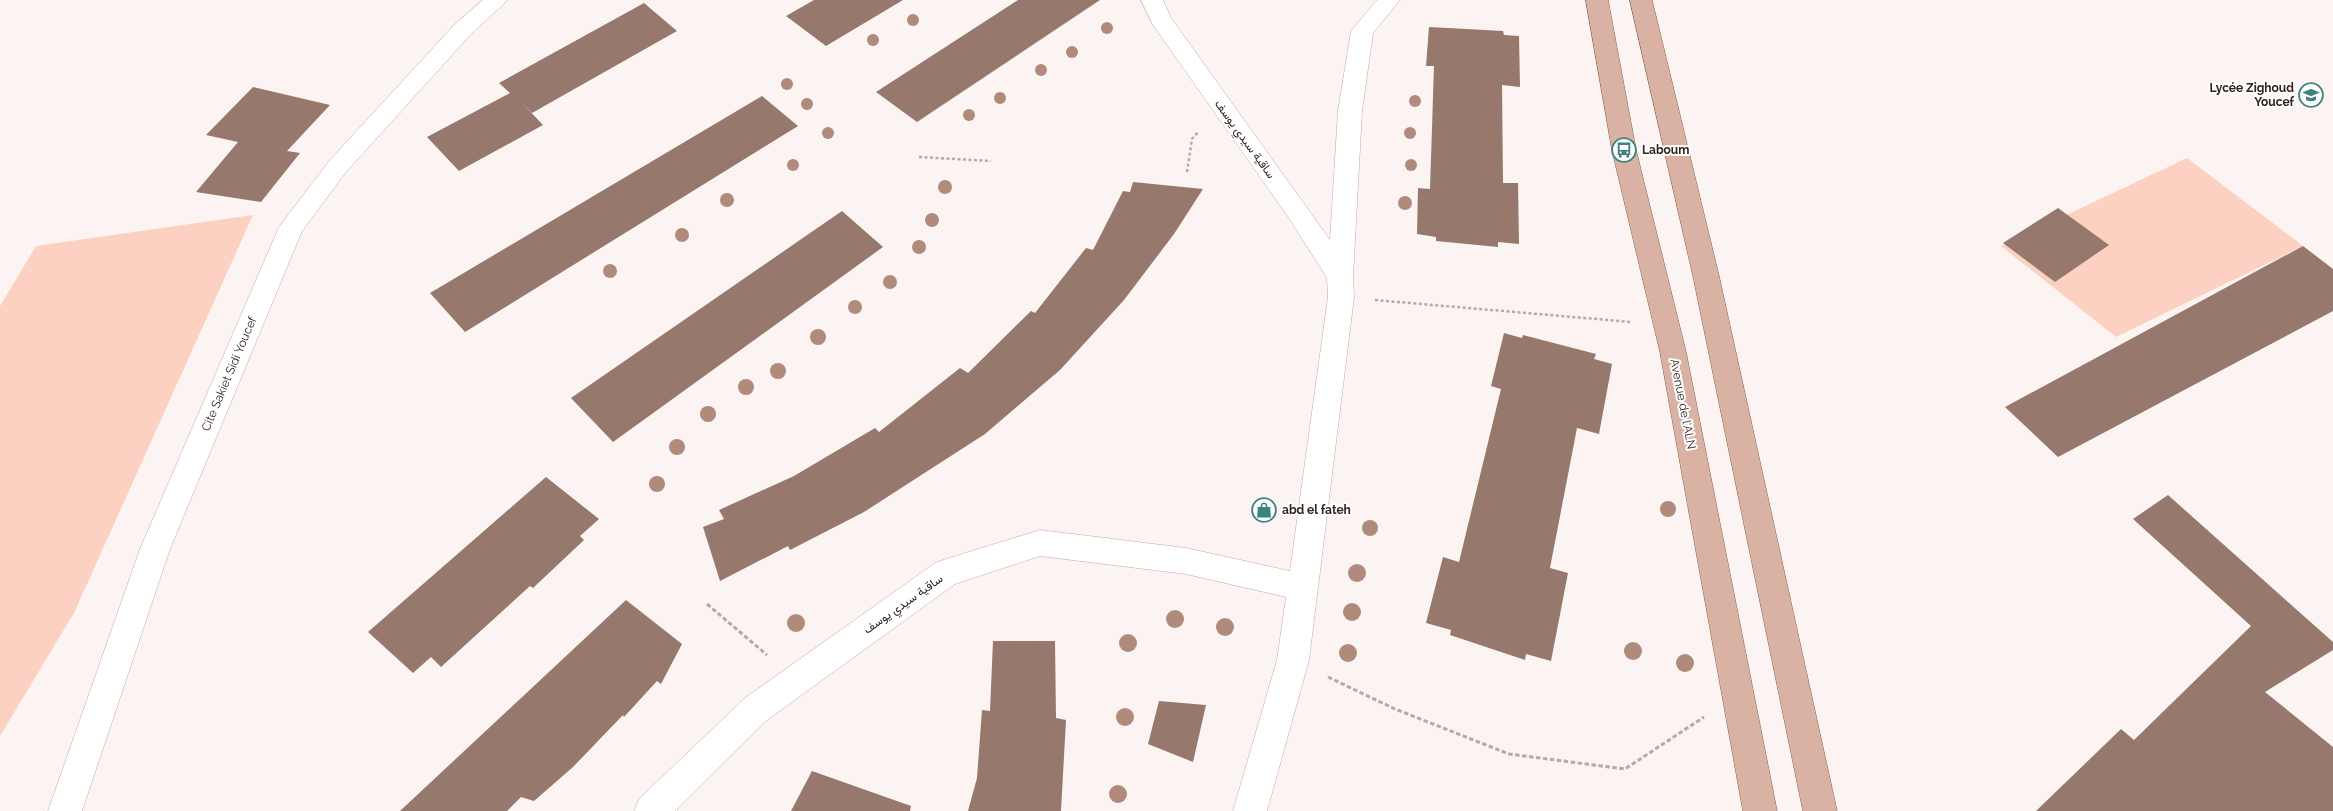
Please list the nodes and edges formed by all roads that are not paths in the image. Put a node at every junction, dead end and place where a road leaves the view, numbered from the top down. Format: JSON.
{"nodes":[{"id":1,"x":497,"y":0,"type":"edge"},
{"id":2,"x":1152,"y":0,"type":"edge"},
{"id":3,"x":1389,"y":0,"type":"edge"},
{"id":4,"x":1597,"y":0,"type":"edge"},
{"id":5,"x":1641,"y":0,"type":"edge"},
{"id":6,"x":1340,"y":287,"type":"junction"},
{"id":7,"x":1301,"y":588,"type":"junction"},
{"id":8,"x":65,"y":811,"type":"edge"},
{"id":9,"x":651,"y":811,"type":"edge"},
{"id":10,"x":1250,"y":811,"type":"edge"},
{"id":11,"x":1760,"y":811,"type":"edge"},
{"id":12,"x":1820,"y":811,"type":"edge"}],
"edges":[{"from":1,"to":8,"type":"street","name":"Cite Sakiet Sidi Youcef"},
{"from":2,"to":6,"type":"street","name":"ساقية سيدي يوسف"},
{"from":3,"to":6,"type":"street"},
{"from":4,"to":11,"type":"main road","name":"Avenue de l'ALN"},
{"from":5,"to":12,"type":"main road"},
{"from":6,"to":7,"type":"street"},
{"from":7,"to":9,"type":"street","name":"ساقية سيدي يوسف"},
{"from":7,"to":10,"type":"street"}]}
